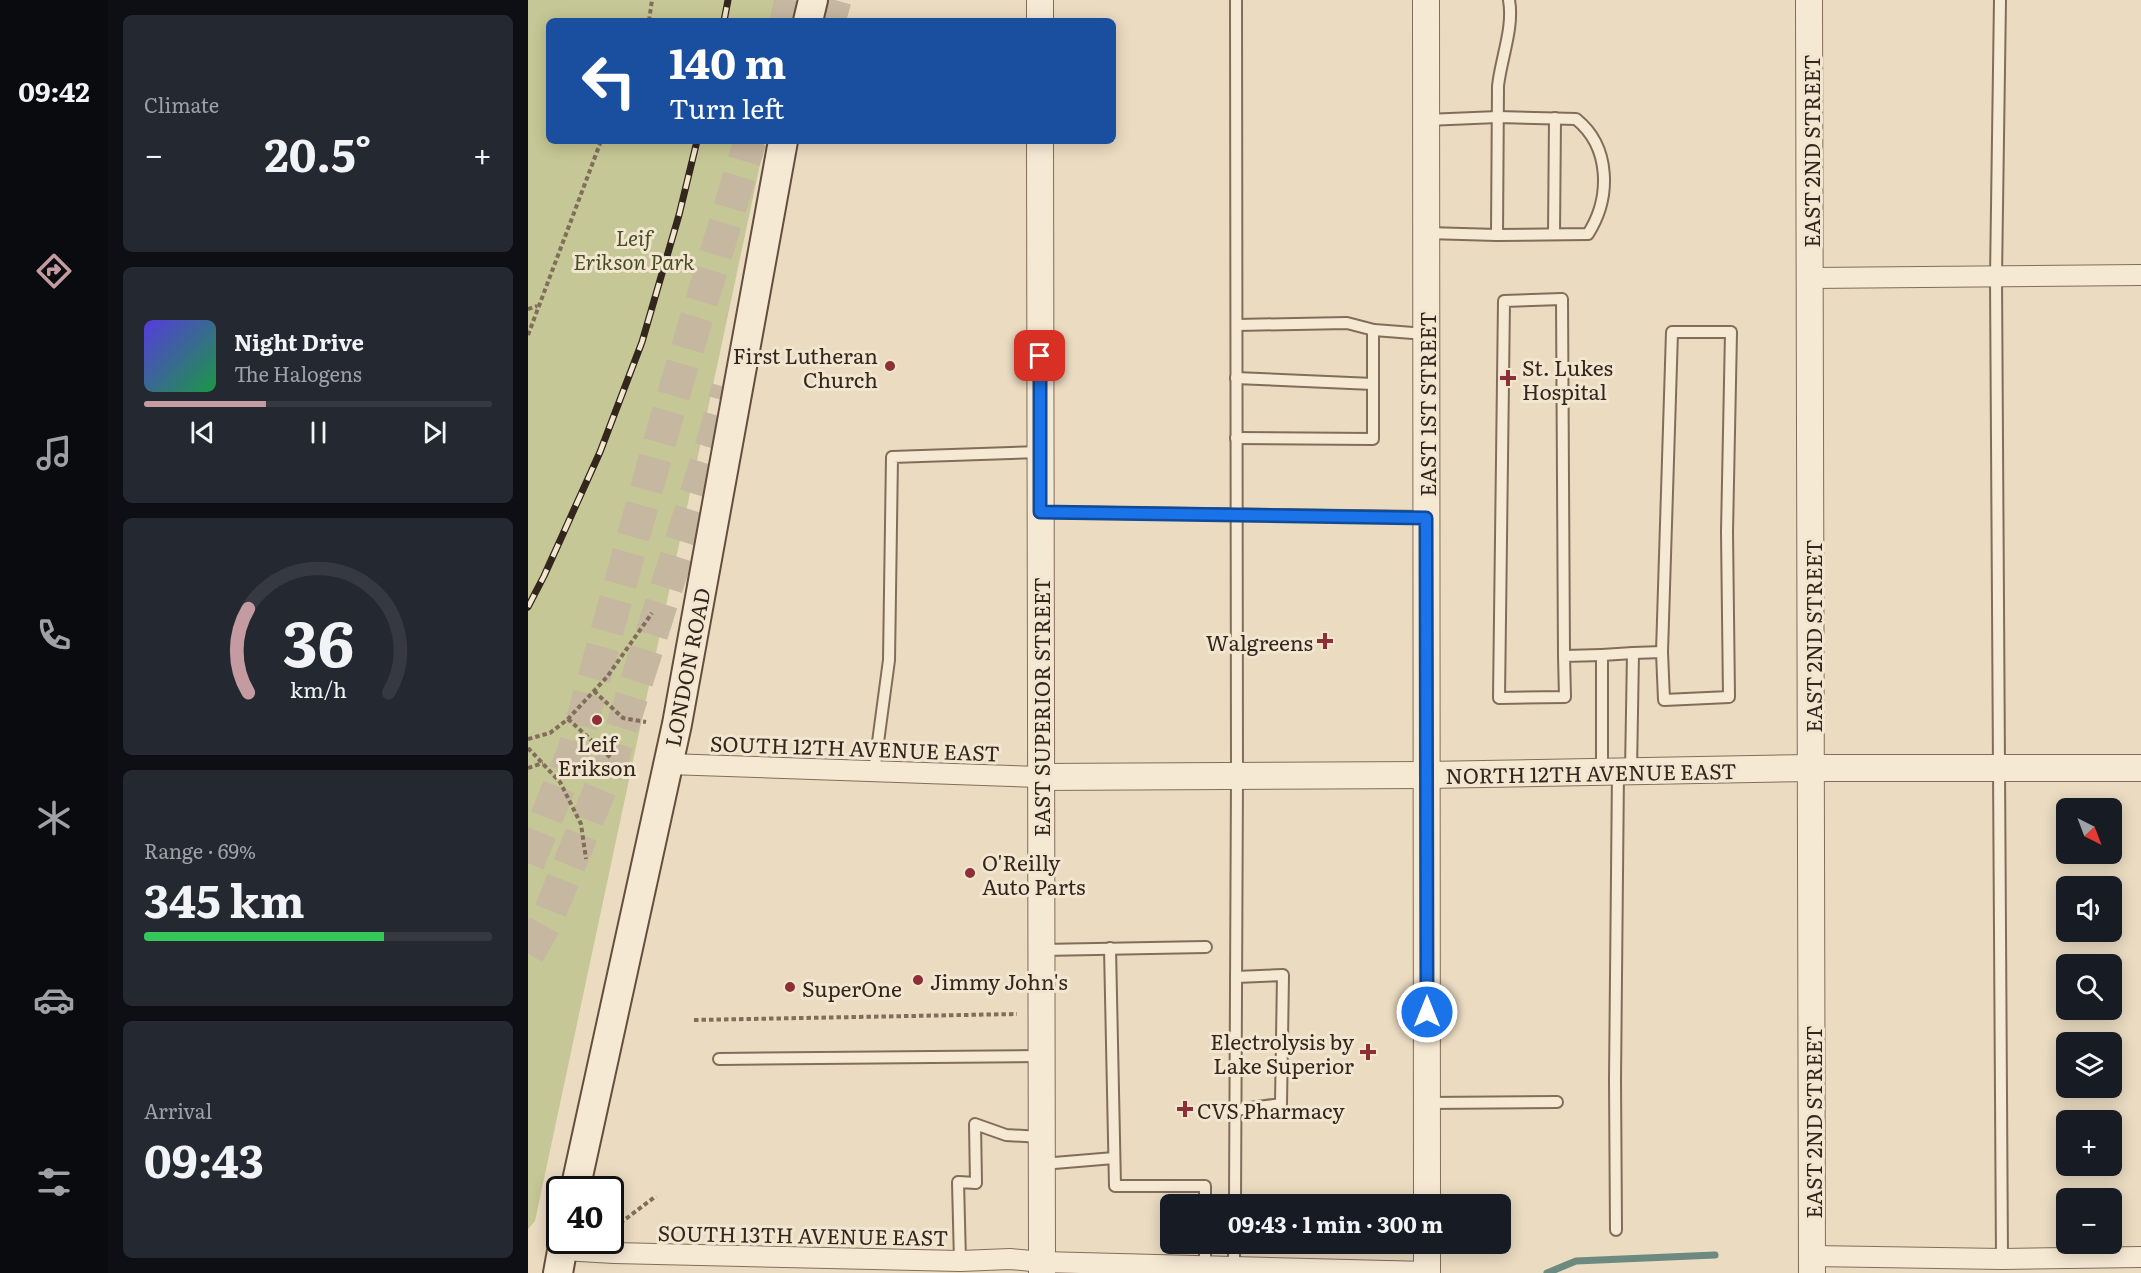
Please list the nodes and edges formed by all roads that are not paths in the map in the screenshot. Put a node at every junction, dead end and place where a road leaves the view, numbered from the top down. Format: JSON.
{"nodes":[{"id":1,"x":813,"y":0,"type":"edge"},
{"id":2,"x":1040,"y":0,"type":"edge"},
{"id":3,"x":1236,"y":0,"type":"edge"},
{"id":4,"x":1426,"y":0,"type":"edge"},
{"id":5,"x":1509,"y":0,"type":"edge"},
{"id":6,"x":1809,"y":0,"type":"edge"},
{"id":7,"x":2000,"y":0,"type":"edge"},
{"id":8,"x":809,"y":18,"type":"edge"},
{"id":9,"x":1040,"y":18,"type":"edge"},
{"id":10,"x":1498,"y":117,"type":"junction"},
{"id":11,"x":1555,"y":118,"type":"junction"},
{"id":12,"x":1426,"y":120,"type":"junction"},
{"id":13,"x":782,"y":144,"type":"edge"},
{"id":14,"x":1040,"y":144,"type":"edge"},
{"id":15,"x":1426,"y":233,"type":"junction"},
{"id":16,"x":1554,"y":234,"type":"junction"},
{"id":17,"x":1497,"y":235,"type":"junction"},
{"id":18,"x":2141,"y":275,"type":"edge"},
{"id":19,"x":1996,"y":277,"type":"junction"},
{"id":20,"x":1811,"y":278,"type":"junction"},
{"id":21,"x":1236,"y":325,"type":"junction"},
{"id":22,"x":1373,"y":330,"type":"junction"},
{"id":23,"x":1426,"y":334,"type":"junction"},
{"id":24,"x":1236,"y":378,"type":"junction"},
{"id":25,"x":1373,"y":384,"type":"junction"},
{"id":26,"x":1236,"y":438,"type":"junction"},
{"id":27,"x":1040,"y":452,"type":"junction"},
{"id":28,"x":1040,"y":512,"type":"junction"},
{"id":29,"x":1237,"y":515,"type":"junction"},
{"id":30,"x":1426,"y":518,"type":"junction"},
{"id":31,"x":1662,"y":652,"type":"junction"},
{"id":32,"x":1634,"y":653,"type":"junction"},
{"id":33,"x":1602,"y":655,"type":"junction"},
{"id":34,"x":1564,"y":656,"type":"junction"},
{"id":35,"x":668,"y":764,"type":"junction"},
{"id":36,"x":1812,"y":768,"type":"junction"},
{"id":37,"x":1999,"y":768,"type":"junction"},
{"id":38,"x":2141,"y":768,"type":"edge"},
{"id":39,"x":874,"y":772,"type":"junction"},
{"id":40,"x":1617,"y":772,"type":"junction"},
{"id":41,"x":1426,"y":776,"type":"junction"},
{"id":42,"x":1040,"y":777,"type":"junction"},
{"id":43,"x":1237,"y":777,"type":"junction"},
{"id":44,"x":1206,"y":946,"type":"dead end"},
{"id":45,"x":1110,"y":948,"type":"junction"},
{"id":46,"x":1041,"y":950,"type":"junction"},
{"id":47,"x":1236,"y":977,"type":"junction"},
{"id":48,"x":1041,"y":1056,"type":"junction"},
{"id":49,"x":719,"y":1059,"type":"dead end"},
{"id":50,"x":1557,"y":1102,"type":"dead end"},
{"id":51,"x":1427,"y":1103,"type":"junction"},
{"id":52,"x":1235,"y":1110,"type":"junction"},
{"id":53,"x":1041,"y":1137,"type":"junction"},
{"id":54,"x":1114,"y":1158,"type":"junction"},
{"id":55,"x":1041,"y":1164,"type":"junction"},
{"id":56,"x":577,"y":1176,"type":"edge"},
{"id":57,"x":1205,"y":1194,"type":"edge"},
{"id":58,"x":1235,"y":1194,"type":"edge"},
{"id":59,"x":1427,"y":1194,"type":"edge"},
{"id":60,"x":1616,"y":1230,"type":"dead end"},
{"id":61,"x":624,"y":1254,"type":"edge"},
{"id":62,"x":1205,"y":1254,"type":"edge"},
{"id":63,"x":1427,"y":1254,"type":"edge"},
{"id":64,"x":2141,"y":1257,"type":"edge"},
{"id":65,"x":2002,"y":1258,"type":"junction"},
{"id":66,"x":1812,"y":1264,"type":"edge"},
{"id":67,"x":967,"y":1265,"type":"edge"},
{"id":68,"x":1204,"y":1265,"type":"junction"},
{"id":69,"x":837,"y":1266,"type":"edge"},
{"id":70,"x":913,"y":1267,"type":"edge"},
{"id":71,"x":1042,"y":1268,"type":"edge"},
{"id":72,"x":1234,"y":1269,"type":"edge"},
{"id":73,"x":1427,"y":1272,"type":"edge"}],
"edges":[{"from":1,"to":8,"type":"main road"},
{"from":2,"to":9,"type":"street"},
{"from":3,"to":21,"type":"lane"},
{"from":4,"to":12,"type":"street","name":"EAST 1ST STREET"},
{"from":5,"to":10,"type":"lane"},
{"from":6,"to":20,"type":"street","name":"EAST 2ND STREET"},
{"from":7,"to":19,"type":"lane"},
{"from":10,"to":11,"type":"lane"},
{"from":10,"to":12,"type":"lane"},
{"from":10,"to":17,"type":"lane"},
{"from":11,"to":16,"type":"lane"},
{"from":11,"to":16,"type":"lane"},
{"from":12,"to":15,"type":"street","name":"EAST 1ST STREET"},
{"from":13,"to":35,"type":"main road","name":"LONDON ROAD"},
{"from":14,"to":27,"type":"street","name":"EAST SUPERIOR STREET"},
{"from":15,"to":17,"type":"lane"},
{"from":15,"to":23,"type":"street","name":"EAST 1ST STREET"},
{"from":16,"to":17,"type":"lane"},
{"from":18,"to":19,"type":"street"},
{"from":19,"to":20,"type":"street"},
{"from":19,"to":37,"type":"lane"},
{"from":20,"to":36,"type":"street","name":"EAST 2ND STREET"},
{"from":21,"to":22,"type":"lane"},
{"from":21,"to":24,"type":"lane"},
{"from":22,"to":23,"type":"lane"},
{"from":22,"to":25,"type":"lane"},
{"from":23,"to":30,"type":"street","name":"EAST 1ST STREET"},
{"from":24,"to":25,"type":"lane"},
{"from":24,"to":26,"type":"lane"},
{"from":25,"to":26,"type":"lane"},
{"from":26,"to":29,"type":"lane"},
{"from":27,"to":28,"type":"street","name":"EAST SUPERIOR STREET"},
{"from":27,"to":39,"type":"lane"},
{"from":28,"to":29,"type":"lane"},
{"from":28,"to":42,"type":"street","name":"EAST SUPERIOR STREET"},
{"from":29,"to":30,"type":"lane"},
{"from":29,"to":43,"type":"lane"},
{"from":30,"to":41,"type":"street","name":"EAST 1ST STREET"},
{"from":31,"to":31,"type":"lane"},
{"from":31,"to":32,"type":"lane"},
{"from":32,"to":33,"type":"lane"},
{"from":32,"to":40,"type":"lane"},
{"from":33,"to":34,"type":"lane"},
{"from":33,"to":40,"type":"lane"},
{"from":34,"to":34,"type":"lane"},
{"from":35,"to":39,"type":"street","name":"SOUTH 12TH AVENUE EAST"},
{"from":35,"to":56,"type":"main road","name":"LONDON ROAD"},
{"from":36,"to":37,"type":"street","name":"NORTH 12TH AVENUE EAST"},
{"from":36,"to":40,"type":"street","name":"NORTH 12TH AVENUE EAST"},
{"from":36,"to":66,"type":"street","name":"EAST 2ND STREET"},
{"from":37,"to":38,"type":"street","name":"NORTH 12TH AVENUE EAST"},
{"from":37,"to":65,"type":"lane"},
{"from":39,"to":42,"type":"street","name":"SOUTH 12TH AVENUE EAST"},
{"from":40,"to":41,"type":"street","name":"NORTH 12TH AVENUE EAST"},
{"from":40,"to":60,"type":"lane"},
{"from":41,"to":43,"type":"street","name":"NORTH 12TH AVENUE EAST"},
{"from":41,"to":51,"type":"street","name":"EAST 1ST STREET"},
{"from":42,"to":43,"type":"street","name":"NORTH 12TH AVENUE EAST"},
{"from":42,"to":46,"type":"street","name":"EAST SUPERIOR STREET"},
{"from":43,"to":47,"type":"lane"},
{"from":44,"to":45,"type":"lane"},
{"from":45,"to":46,"type":"lane"},
{"from":45,"to":54,"type":"lane"},
{"from":46,"to":48,"type":"street","name":"EAST SUPERIOR STREET"},
{"from":47,"to":52,"type":"lane"},
{"from":47,"to":52,"type":"lane"},
{"from":48,"to":49,"type":"lane"},
{"from":48,"to":53,"type":"street","name":"EAST SUPERIOR STREET"},
{"from":50,"to":51,"type":"lane"},
{"from":51,"to":59,"type":"street","name":"EAST 1ST STREET"},
{"from":52,"to":58,"type":"lane"},
{"from":53,"to":55,"type":"street","name":"EAST SUPERIOR STREET"},
{"from":53,"to":67,"type":"lane"},
{"from":54,"to":55,"type":"lane"},
{"from":54,"to":57,"type":"lane"},
{"from":55,"to":71,"type":"street","name":"EAST SUPERIOR STREET"},
{"from":61,"to":69,"type":"street","name":"SOUTH 13TH AVENUE EAST"},
{"from":62,"to":68,"type":"lane"},
{"from":63,"to":73,"type":"street"},
{"from":64,"to":65,"type":"street"},
{"from":65,"to":66,"type":"street"},
{"from":67,"to":70,"type":"street","name":"SOUTH 13TH AVENUE EAST"},
{"from":67,"to":71,"type":"street","name":"SOUTH 13TH AVENUE EAST"},
{"from":68,"to":71,"type":"street","name":"SOUTH 13TH AVENUE EAST"},
{"from":68,"to":72,"type":"street","name":"SOUTH 13TH AVENUE EAST"},
{"from":69,"to":70,"type":"street","name":"SOUTH 13TH AVENUE EAST"},
{"from":72,"to":73,"type":"street","name":"SOUTH 13TH AVENUE EAST"}]}
